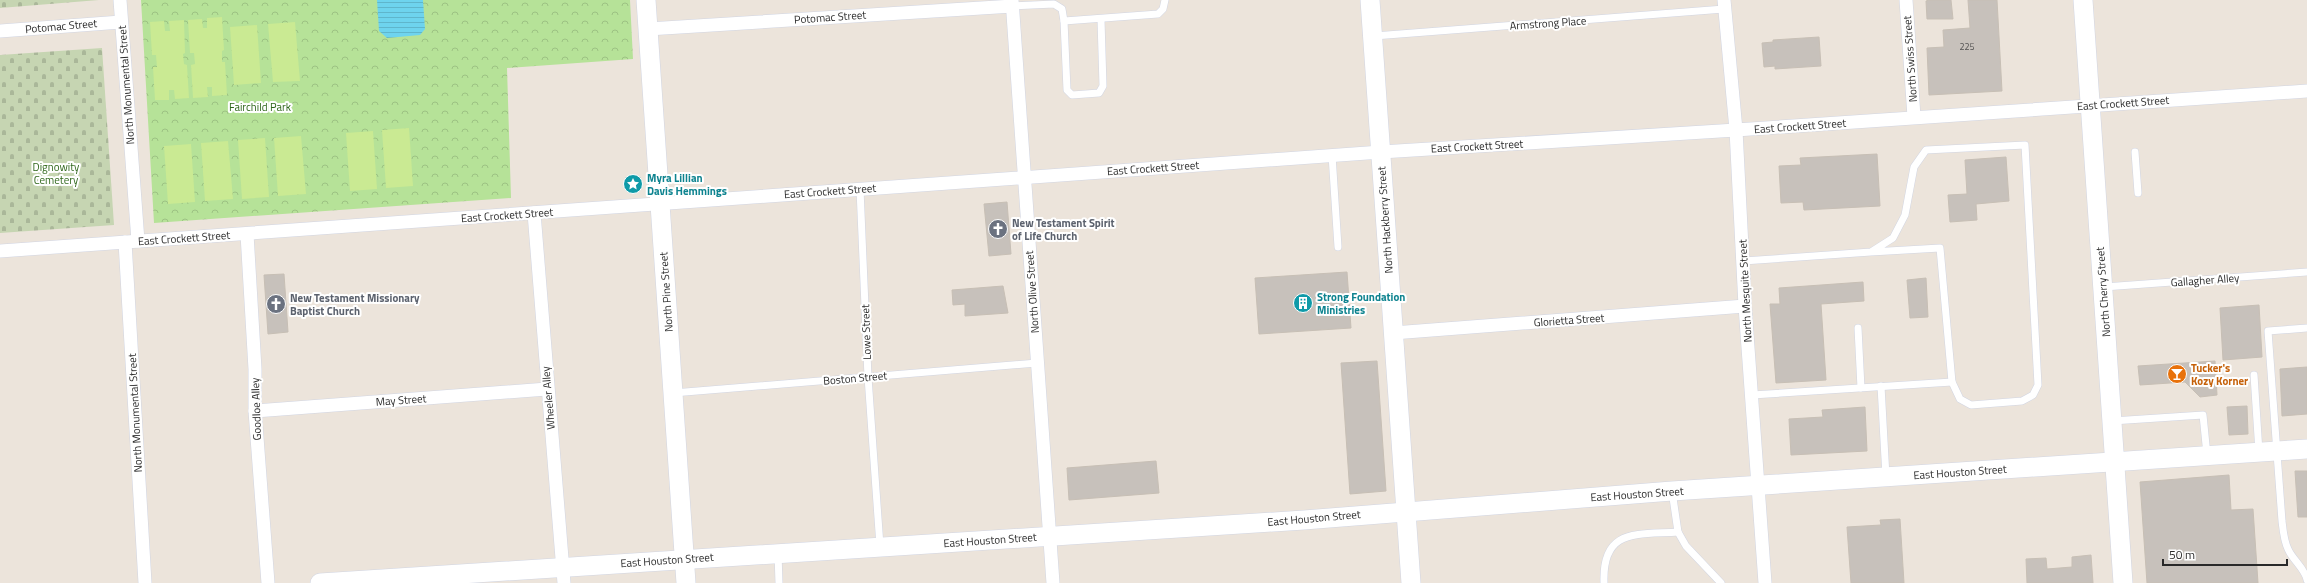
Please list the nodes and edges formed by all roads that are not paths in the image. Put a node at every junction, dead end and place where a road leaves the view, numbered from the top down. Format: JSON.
{"nodes":[{"id":1,"x":120,"y":0,"type":"edge"},
{"id":2,"x":646,"y":0,"type":"edge"},
{"id":3,"x":1165,"y":0,"type":"edge"},
{"id":4,"x":1370,"y":0,"type":"edge"},
{"id":5,"x":1906,"y":0,"type":"edge"},
{"id":6,"x":2083,"y":0,"type":"edge"},
{"id":7,"x":1012,"y":3,"type":"edge"},
{"id":8,"x":1724,"y":4,"type":"edge"},
{"id":9,"x":1101,"y":20,"type":"junction"},
{"id":10,"x":1064,"y":21,"type":"junction"},
{"id":11,"x":121,"y":22,"type":"junction"},
{"id":12,"x":648,"y":29,"type":"junction"},
{"id":13,"x":0,"y":31,"type":"edge"},
{"id":14,"x":1373,"y":36,"type":"junction"},
{"id":15,"x":2307,"y":91,"type":"edge"},
{"id":16,"x":2090,"y":105,"type":"junction"},
{"id":17,"x":1914,"y":117,"type":"junction"},
{"id":18,"x":1736,"y":130,"type":"junction"},
{"id":19,"x":1381,"y":152,"type":"junction"},
{"id":20,"x":2135,"y":152,"type":"dead end"},
{"id":21,"x":1332,"y":155,"type":"junction"},
{"id":22,"x":1025,"y":177,"type":"junction"},
{"id":23,"x":860,"y":189,"type":"junction"},
{"id":24,"x":2138,"y":193,"type":"dead end"},
{"id":25,"x":660,"y":204,"type":"junction"},
{"id":26,"x":534,"y":213,"type":"junction"},
{"id":27,"x":247,"y":234,"type":"junction"},
{"id":28,"x":132,"y":242,"type":"junction"},
{"id":29,"x":1338,"y":247,"type":"dead end"},
{"id":30,"x":0,"y":251,"type":"edge"},
{"id":31,"x":1871,"y":252,"type":"junction"},
{"id":32,"x":1743,"y":261,"type":"junction"},
{"id":33,"x":2307,"y":272,"type":"edge"},
{"id":34,"x":2102,"y":287,"type":"junction"},
{"id":35,"x":1745,"y":306,"type":"junction"},
{"id":36,"x":1858,"y":328,"type":"dead end"},
{"id":37,"x":2307,"y":328,"type":"edge"},
{"id":38,"x":1393,"y":333,"type":"junction"},
{"id":39,"x":1037,"y":363,"type":"junction"},
{"id":40,"x":2254,"y":375,"type":"dead end"},
{"id":41,"x":868,"y":377,"type":"junction"},
{"id":42,"x":1952,"y":382,"type":"junction"},
{"id":43,"x":1881,"y":386,"type":"junction"},
{"id":44,"x":1861,"y":388,"type":"junction"},
{"id":45,"x":547,"y":389,"type":"junction"},
{"id":46,"x":673,"y":393,"type":"junction"},
{"id":47,"x":1752,"y":395,"type":"junction"},
{"id":48,"x":255,"y":411,"type":"junction"},
{"id":49,"x":2111,"y":421,"type":"junction"},
{"id":50,"x":2307,"y":449,"type":"edge"},
{"id":51,"x":2268,"y":452,"type":"junction"},
{"id":52,"x":2207,"y":456,"type":"junction"},
{"id":53,"x":2114,"y":462,"type":"junction"},
{"id":54,"x":1886,"y":477,"type":"junction"},
{"id":55,"x":1758,"y":485,"type":"junction"},
{"id":56,"x":1672,"y":491,"type":"junction"},
{"id":57,"x":1406,"y":511,"type":"junction"},
{"id":58,"x":1678,"y":532,"type":"junction"},
{"id":59,"x":1050,"y":536,"type":"junction"},
{"id":60,"x":880,"y":548,"type":"junction"},
{"id":61,"x":778,"y":553,"type":"junction"},
{"id":62,"x":685,"y":558,"type":"junction"},
{"id":63,"x":564,"y":575,"type":"edge"},
{"id":64,"x":2307,"y":580,"type":"edge"},
{"id":65,"x":145,"y":583,"type":"edge"},
{"id":66,"x":268,"y":583,"type":"edge"},
{"id":67,"x":320,"y":583,"type":"edge"},
{"id":68,"x":686,"y":583,"type":"edge"},
{"id":69,"x":779,"y":583,"type":"edge"},
{"id":70,"x":1053,"y":583,"type":"edge"},
{"id":71,"x":1411,"y":583,"type":"edge"},
{"id":72,"x":1604,"y":583,"type":"edge"},
{"id":73,"x":1721,"y":583,"type":"edge"},
{"id":74,"x":1765,"y":583,"type":"edge"},
{"id":75,"x":2123,"y":583,"type":"edge"}],
"edges":[{"from":1,"to":11,"type":"street","name":"North Monumental Street"},
{"from":2,"to":12,"type":"main road","name":"North Pine Street"},
{"from":3,"to":9,"type":"lane"},
{"from":4,"to":14,"type":"main road","name":"North Hackberry Street"},
{"from":5,"to":17,"type":"street","name":"North Swiss Street"},
{"from":6,"to":16,"type":"main road","name":"North Cherry Street"},
{"from":7,"to":10,"type":"lane"},
{"from":7,"to":12,"type":"street","name":"Potomac Street"},
{"from":7,"to":22,"type":"street","name":"North Olive Street"},
{"from":8,"to":14,"type":"lane","name":"Armstrong Place"},
{"from":8,"to":18,"type":"street","name":"North Mesquite Street"},
{"from":9,"to":10,"type":"lane"},
{"from":9,"to":10,"type":"lane"},
{"from":11,"to":13,"type":"street","name":"Potomac Street"},
{"from":11,"to":28,"type":"street","name":"North Monumental Street"},
{"from":12,"to":25,"type":"main road","name":"North Pine Street"},
{"from":14,"to":19,"type":"main road","name":"North Hackberry Street"},
{"from":15,"to":16,"type":"street","name":"East Crockett Street"},
{"from":16,"to":17,"type":"street","name":"East Crockett Street"},
{"from":16,"to":34,"type":"main road","name":"North Cherry Street"},
{"from":17,"to":18,"type":"street","name":"East Crockett Street"},
{"from":18,"to":19,"type":"street","name":"East Crockett Street"},
{"from":18,"to":32,"type":"street","name":"North Mesquite Street"},
{"from":19,"to":21,"type":"street","name":"East Crockett Street"},
{"from":19,"to":38,"type":"main road","name":"North Hackberry Street"},
{"from":20,"to":24,"type":"lane"},
{"from":21,"to":22,"type":"street","name":"East Crockett Street"},
{"from":21,"to":29,"type":"lane"},
{"from":22,"to":23,"type":"street","name":"East Crockett Street"},
{"from":22,"to":39,"type":"street","name":"North Olive Street"},
{"from":23,"to":25,"type":"street","name":"East Crockett Street"},
{"from":23,"to":41,"type":"lane","name":"Lowe Street"},
{"from":25,"to":26,"type":"street","name":"East Crockett Street"},
{"from":25,"to":46,"type":"main road","name":"North Pine Street"},
{"from":26,"to":27,"type":"street","name":"East Crockett Street"},
{"from":26,"to":45,"type":"street","name":"Wheeler Alley"},
{"from":27,"to":28,"type":"street","name":"East Crockett Street"},
{"from":27,"to":48,"type":"street","name":"Goodloe Alley"},
{"from":28,"to":30,"type":"street","name":"East Crockett Street"},
{"from":28,"to":65,"type":"street","name":"North Monumental Street"},
{"from":31,"to":32,"type":"lane"},
{"from":31,"to":42,"type":"lane"},
{"from":31,"to":42,"type":"lane"},
{"from":32,"to":35,"type":"street","name":"North Mesquite Street"},
{"from":33,"to":34,"type":"lane","name":"Gallagher Alley"},
{"from":34,"to":49,"type":"main road","name":"North Cherry Street"},
{"from":35,"to":38,"type":"street","name":"Glorietta Street"},
{"from":35,"to":47,"type":"street","name":"North Mesquite Street"},
{"from":36,"to":44,"type":"lane"},
{"from":37,"to":51,"type":"lane"},
{"from":38,"to":57,"type":"main road","name":"North Hackberry Street"},
{"from":39,"to":41,"type":"lane","name":"Boston Street"},
{"from":39,"to":59,"type":"street","name":"North Olive Street"},
{"from":40,"to":51,"type":"lane"},
{"from":41,"to":46,"type":"lane","name":"Boston Street"},
{"from":41,"to":60,"type":"lane","name":"Lowe Street"},
{"from":42,"to":43,"type":"lane"},
{"from":43,"to":44,"type":"lane"},
{"from":43,"to":54,"type":"lane"},
{"from":44,"to":47,"type":"lane"},
{"from":45,"to":48,"type":"street","name":"May Street"},
{"from":45,"to":63,"type":"street","name":"Wheeler Alley"},
{"from":46,"to":62,"type":"main road","name":"North Pine Street"},
{"from":47,"to":55,"type":"street","name":"North Mesquite Street"},
{"from":48,"to":66,"type":"street","name":"Goodloe Alley"},
{"from":49,"to":52,"type":"lane"},
{"from":49,"to":53,"type":"main road","name":"North Cherry Street"},
{"from":50,"to":51,"type":"main road","name":"East Houston Street"},
{"from":51,"to":52,"type":"main road","name":"East Houston Street"},
{"from":51,"to":64,"type":"lane"},
{"from":52,"to":53,"type":"main road","name":"East Houston Street"},
{"from":53,"to":54,"type":"main road","name":"East Houston Street"},
{"from":53,"to":75,"type":"main road","name":"North Cherry Street"},
{"from":54,"to":55,"type":"main road","name":"East Houston Street"},
{"from":55,"to":56,"type":"main road","name":"East Houston Street"},
{"from":55,"to":74,"type":"street","name":"North Mesquite Street"},
{"from":56,"to":57,"type":"main road","name":"East Houston Street"},
{"from":56,"to":58,"type":"lane"},
{"from":57,"to":59,"type":"main road","name":"East Houston Street"},
{"from":57,"to":71,"type":"main road","name":"North Hackberry Street"},
{"from":58,"to":72,"type":"lane"},
{"from":58,"to":73,"type":"lane"},
{"from":59,"to":60,"type":"main road","name":"East Houston Street"},
{"from":59,"to":70,"type":"street","name":"North Olive Street"},
{"from":60,"to":61,"type":"main road","name":"East Houston Street"},
{"from":61,"to":62,"type":"main road","name":"East Houston Street"},
{"from":61,"to":69,"type":"lane"},
{"from":62,"to":63,"type":"main road","name":"East Houston Street"},
{"from":62,"to":68,"type":"main road","name":"North Pine Street"},
{"from":63,"to":67,"type":"main road","name":"East Houston Street"}]}
